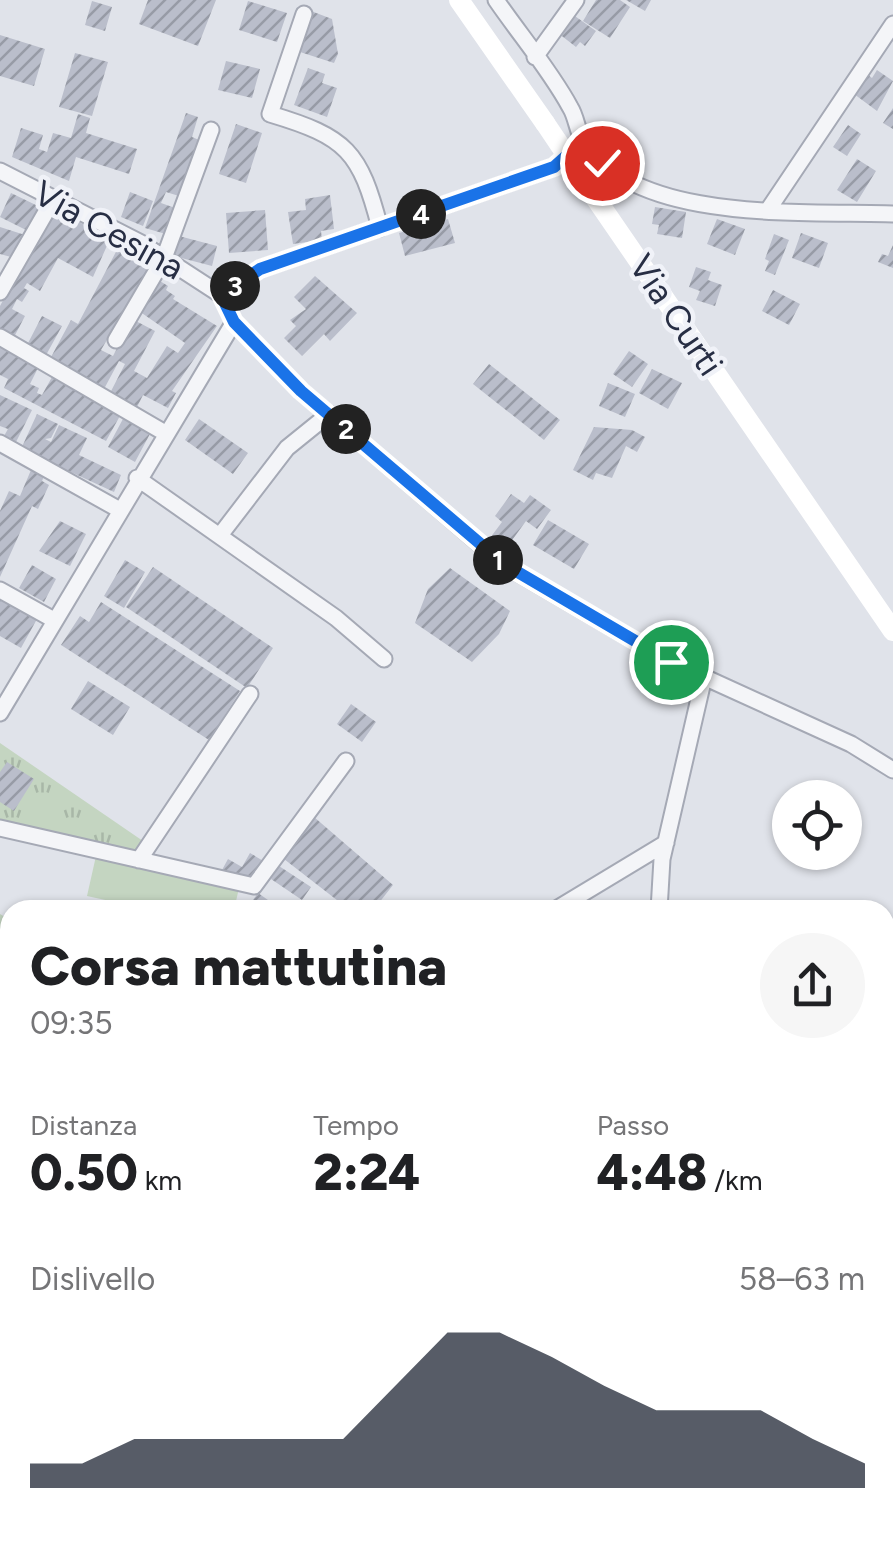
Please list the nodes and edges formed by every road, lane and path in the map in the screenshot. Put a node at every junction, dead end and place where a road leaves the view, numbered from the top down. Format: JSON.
{"nodes":[{"id":1,"x":459,"y":0,"type":"edge"},
{"id":2,"x":496,"y":0,"type":"edge"},
{"id":3,"x":576,"y":0,"type":"edge"},
{"id":4,"x":304,"y":14,"type":"dead end"},
{"id":5,"x":893,"y":24,"type":"edge"},
{"id":6,"x":535,"y":56,"type":"junction"},
{"id":7,"x":211,"y":130,"type":"dead end"},
{"id":8,"x":583,"y":141,"type":"junction"},
{"id":9,"x":0,"y":171,"type":"edge"},
{"id":10,"x":54,"y":198,"type":"junction"},
{"id":11,"x":768,"y":210,"type":"junction"},
{"id":12,"x":893,"y":214,"type":"edge"},
{"id":13,"x":380,"y":228,"type":"junction"},
{"id":14,"x":164,"y":258,"type":"junction"},
{"id":15,"x":0,"y":292,"type":"edge"},
{"id":16,"x":221,"y":295,"type":"junction"},
{"id":17,"x":234,"y":322,"type":"junction"},
{"id":18,"x":0,"y":337,"type":"edge"},
{"id":19,"x":116,"y":340,"type":"dead end"},
{"id":20,"x":328,"y":414,"type":"junction"},
{"id":21,"x":165,"y":433,"type":"junction"},
{"id":22,"x":0,"y":443,"type":"edge"},
{"id":23,"x":137,"y":478,"type":"junction"},
{"id":24,"x":118,"y":509,"type":"junction"},
{"id":25,"x":222,"y":534,"type":"junction"},
{"id":26,"x":0,"y":590,"type":"edge"},
{"id":27,"x":54,"y":620,"type":"junction"},
{"id":28,"x":893,"y":630,"type":"edge"},
{"id":29,"x":384,"y":660,"type":"dead end"},
{"id":30,"x":704,"y":677,"type":"junction"},
{"id":31,"x":250,"y":694,"type":"dead end"},
{"id":32,"x":1,"y":709,"type":"edge"},
{"id":33,"x":346,"y":761,"type":"dead end"},
{"id":34,"x":893,"y":770,"type":"edge"},
{"id":35,"x":0,"y":828,"type":"edge"},
{"id":36,"x":666,"y":843,"type":"junction"},
{"id":37,"x":139,"y":860,"type":"junction"},
{"id":38,"x":572,"y":900,"type":"edge"},
{"id":39,"x":657,"y":900,"type":"edge"}],
"edges":[{"from":1,"to":28,"type":"main road","name":"Via Curti","bridge":true},
{"from":2,"to":6,"type":"street"},
{"from":3,"to":6,"type":"street"},
{"from":4,"to":13,"type":"street"},
{"from":5,"to":11,"type":"street"},
{"from":6,"to":8,"type":"street"},
{"from":7,"to":14,"type":"street"},
{"from":8,"to":11,"type":"street"},
{"from":8,"to":13,"type":"street"},
{"from":9,"to":10,"type":"street","name":"Via Cesina"},
{"from":10,"to":14,"type":"street","name":"Via Cesina"},
{"from":10,"to":15,"type":"street"},
{"from":11,"to":12,"type":"street"},
{"from":13,"to":16,"type":"street"},
{"from":14,"to":16,"type":"street","name":"Via Cesina"},
{"from":14,"to":19,"type":"street"},
{"from":16,"to":17,"type":"street","name":"Via Cesina"},
{"from":17,"to":20,"type":"street","name":"Via Cesina"},
{"from":17,"to":21,"type":"street"},
{"from":18,"to":21,"type":"street"},
{"from":20,"to":25,"type":"street"},
{"from":20,"to":30,"type":"street","name":"Via Cesina"},
{"from":21,"to":23,"type":"street"},
{"from":22,"to":24,"type":"street"},
{"from":23,"to":24,"type":"street"},
{"from":23,"to":25,"type":"street"},
{"from":24,"to":27,"type":"street"},
{"from":25,"to":29,"type":"street"},
{"from":26,"to":27,"type":"street"},
{"from":27,"to":32,"type":"street"},
{"from":30,"to":34,"type":"street","name":"Via Cesina"},
{"from":30,"to":36,"type":"street"},
{"from":31,"to":37,"type":"street"},
{"from":33,"to":37,"type":"street"},
{"from":35,"to":37,"type":"street"},
{"from":36,"to":38,"type":"street"},
{"from":36,"to":39,"type":"street"}]}
